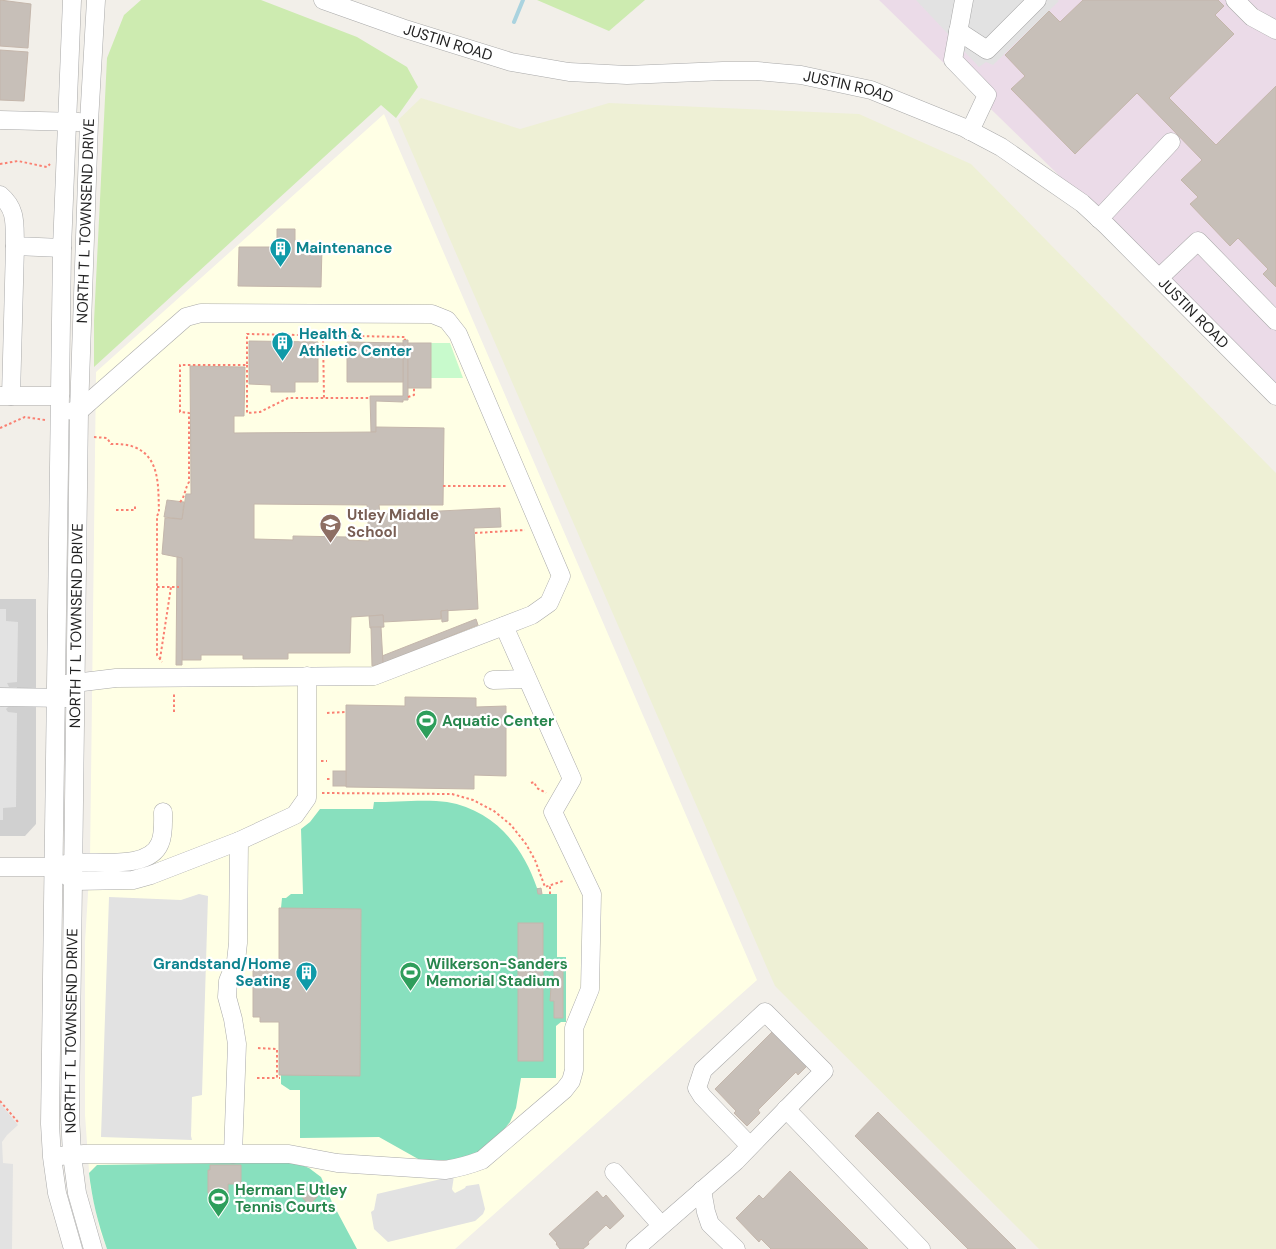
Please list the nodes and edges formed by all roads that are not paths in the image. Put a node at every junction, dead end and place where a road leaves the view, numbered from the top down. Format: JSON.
{"nodes":[{"id":1,"x":72,"y":0,"type":"edge"},
{"id":2,"x":96,"y":0,"type":"edge"},
{"id":3,"x":323,"y":0,"type":"edge"},
{"id":4,"x":964,"y":0,"type":"edge"},
{"id":5,"x":1037,"y":0,"type":"edge"},
{"id":6,"x":1235,"y":0,"type":"edge"},
{"id":7,"x":1276,"y":30,"type":"edge"},
{"id":8,"x":958,"y":31,"type":"junction"},
{"id":9,"x":0,"y":120,"type":"edge"},
{"id":10,"x":66,"y":122,"type":"junction"},
{"id":11,"x":89,"y":122,"type":"junction"},
{"id":12,"x":970,"y":130,"type":"junction"},
{"id":13,"x":1170,"y":142,"type":"dead end"},
{"id":14,"x":0,"y":195,"type":"edge"},
{"id":15,"x":1100,"y":219,"type":"junction"},
{"id":16,"x":15,"y":246,"type":"junction"},
{"id":17,"x":62,"y":248,"type":"junction"},
{"id":18,"x":1159,"y":278,"type":"junction"},
{"id":19,"x":1276,"y":322,"type":"edge"},
{"id":20,"x":5,"y":396,"type":"edge"},
{"id":21,"x":1276,"y":396,"type":"edge"},
{"id":22,"x":56,"y":409,"type":"junction"},
{"id":23,"x":80,"y":411,"type":"junction"},
{"id":24,"x":504,"y":626,"type":"junction"},
{"id":25,"x":307,"y":676,"type":"junction"},
{"id":26,"x":527,"y":679,"type":"junction"},
{"id":27,"x":493,"y":680,"type":"dead end"},
{"id":28,"x":55,"y":691,"type":"junction"},
{"id":29,"x":76,"y":691,"type":"junction"},
{"id":30,"x":0,"y":697,"type":"edge"},
{"id":31,"x":163,"y":812,"type":"dead end"},
{"id":32,"x":239,"y":841,"type":"junction"},
{"id":33,"x":160,"y":843,"type":"junction"},
{"id":34,"x":186,"y":862,"type":"junction"},
{"id":35,"x":74,"y":863,"type":"junction"},
{"id":36,"x":0,"y":867,"type":"edge"},
{"id":37,"x":54,"y":867,"type":"junction"},
{"id":38,"x":74,"y":881,"type":"junction"},
{"id":39,"x":786,"y":1109,"type":"junction"},
{"id":40,"x":750,"y":1146,"type":"junction"},
{"id":41,"x":233,"y":1154,"type":"junction"},
{"id":42,"x":72,"y":1155,"type":"junction"},
{"id":43,"x":52,"y":1157,"type":"junction"},
{"id":44,"x":614,"y":1172,"type":"dead end"},
{"id":45,"x":702,"y":1190,"type":"junction"},
{"id":46,"x":661,"y":1225,"type":"junction"},
{"id":47,"x":73,"y":1249,"type":"edge"},
{"id":48,"x":93,"y":1249,"type":"edge"},
{"id":49,"x":635,"y":1249,"type":"edge"},
{"id":50,"x":736,"y":1249,"type":"edge"},
{"id":51,"x":921,"y":1249,"type":"edge"}],
"edges":[{"from":1,"to":10,"type":"street","name":"NORTH T L TOWNSEND DRIVE"},
{"from":2,"to":11,"type":"street","name":"NORTH T L TOWNSEND DRIVE"},
{"from":3,"to":12,"type":"street","name":"JUSTIN ROAD"},
{"from":4,"to":8,"type":"street"},
{"from":5,"to":8,"type":"street"},
{"from":6,"to":7,"type":"street"},
{"from":8,"to":12,"type":"street"},
{"from":9,"to":10,"type":"street"},
{"from":10,"to":11,"type":"street"},
{"from":10,"to":17,"type":"street","name":"NORTH T L TOWNSEND DRIVE"},
{"from":11,"to":23,"type":"street","name":"NORTH T L TOWNSEND DRIVE"},
{"from":12,"to":15,"type":"street","name":"JUSTIN ROAD"},
{"from":13,"to":15,"type":"street"},
{"from":14,"to":16,"type":"street"},
{"from":15,"to":18,"type":"street","name":"JUSTIN ROAD"},
{"from":16,"to":17,"type":"street"},
{"from":16,"to":20,"type":"street"},
{"from":17,"to":22,"type":"street","name":"NORTH T L TOWNSEND DRIVE"},
{"from":18,"to":19,"type":"street"},
{"from":18,"to":21,"type":"street","name":"JUSTIN ROAD"},
{"from":20,"to":22,"type":"street"},
{"from":22,"to":23,"type":"street"},
{"from":22,"to":28,"type":"street","name":"NORTH T L TOWNSEND DRIVE"},
{"from":23,"to":24,"type":"street"},
{"from":23,"to":29,"type":"street","name":"NORTH T L TOWNSEND DRIVE"},
{"from":24,"to":25,"type":"street"},
{"from":24,"to":26,"type":"street"},
{"from":25,"to":29,"type":"street"},
{"from":25,"to":32,"type":"street"},
{"from":26,"to":27,"type":"street"},
{"from":26,"to":41,"type":"street"},
{"from":28,"to":29,"type":"street"},
{"from":28,"to":30,"type":"street"},
{"from":28,"to":37,"type":"street","name":"NORTH T L TOWNSEND DRIVE"},
{"from":29,"to":35,"type":"street","name":"NORTH T L TOWNSEND DRIVE"},
{"from":31,"to":33,"type":"street"},
{"from":32,"to":34,"type":"street"},
{"from":32,"to":41,"type":"street"},
{"from":33,"to":34,"type":"street"},
{"from":33,"to":35,"type":"street"},
{"from":34,"to":38,"type":"street"},
{"from":35,"to":37,"type":"street"},
{"from":35,"to":38,"type":"street","name":"NORTH T L TOWNSEND DRIVE"},
{"from":36,"to":37,"type":"street"},
{"from":37,"to":38,"type":"street"},
{"from":37,"to":43,"type":"street","name":"NORTH T L TOWNSEND DRIVE"},
{"from":38,"to":42,"type":"street","name":"NORTH T L TOWNSEND DRIVE"},
{"from":39,"to":40,"type":"street"},
{"from":39,"to":40,"type":"street"},
{"from":39,"to":51,"type":"street"},
{"from":40,"to":45,"type":"street"},
{"from":41,"to":42,"type":"street"},
{"from":42,"to":43,"type":"street"},
{"from":42,"to":48,"type":"street","name":"NORTH T L TOWNSEND DRIVE"},
{"from":43,"to":47,"type":"street","name":"NORTH T L TOWNSEND DRIVE"},
{"from":44,"to":46,"type":"street"},
{"from":45,"to":46,"type":"street"},
{"from":45,"to":50,"type":"street"},
{"from":46,"to":49,"type":"street"}]}
